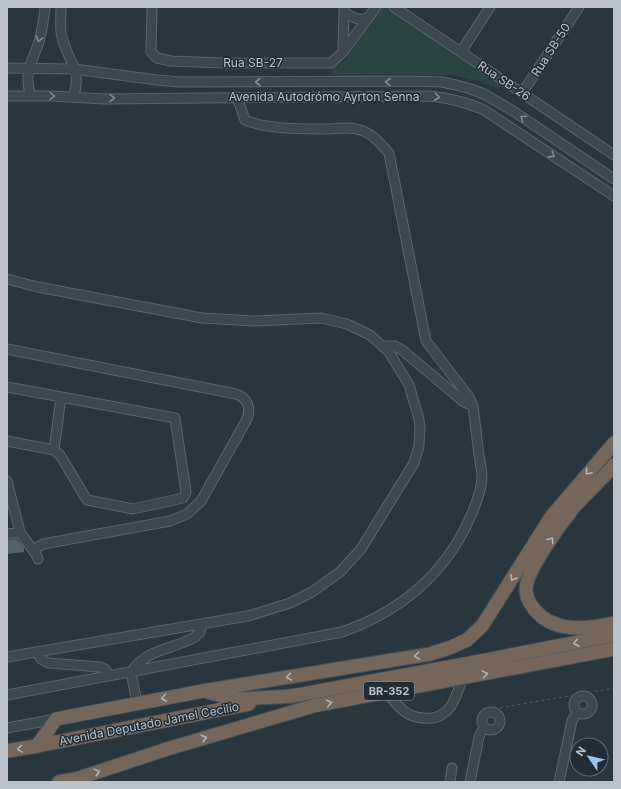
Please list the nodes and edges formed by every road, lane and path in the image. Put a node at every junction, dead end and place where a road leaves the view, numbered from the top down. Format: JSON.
{"nodes":[{"id":1,"x":45,"y":7,"type":"edge"},
{"id":2,"x":61,"y":7,"type":"edge"},
{"id":3,"x":152,"y":7,"type":"edge"},
{"id":4,"x":376,"y":7,"type":"edge"},
{"id":5,"x":394,"y":7,"type":"edge"},
{"id":6,"x":490,"y":7,"type":"edge"},
{"id":7,"x":579,"y":7,"type":"edge"},
{"id":8,"x":344,"y":9,"type":"edge"},
{"id":9,"x":371,"y":15,"type":"junction"},
{"id":10,"x":343,"y":52,"type":"junction"},
{"id":11,"x":460,"y":52,"type":"junction"},
{"id":12,"x":7,"y":68,"type":"edge"},
{"id":13,"x":28,"y":69,"type":"junction"},
{"id":14,"x":74,"y":69,"type":"junction"},
{"id":15,"x":522,"y":94,"type":"junction"},
{"id":16,"x":7,"y":96,"type":"edge"},
{"id":17,"x":31,"y":96,"type":"junction"},
{"id":18,"x":72,"y":97,"type":"junction"},
{"id":19,"x":237,"y":97,"type":"junction"},
{"id":20,"x":614,"y":155,"type":"edge"},
{"id":21,"x":614,"y":178,"type":"edge"},
{"id":22,"x":614,"y":196,"type":"edge"},
{"id":23,"x":7,"y":279,"type":"edge"},
{"id":24,"x":384,"y":346,"type":"junction"},
{"id":25,"x":7,"y":349,"type":"edge"},
{"id":26,"x":7,"y":387,"type":"edge"},
{"id":27,"x":60,"y":397,"type":"junction"},
{"id":28,"x":473,"y":406,"type":"junction"},
{"id":29,"x":7,"y":441,"type":"edge"},
{"id":30,"x":614,"y":443,"type":"edge"},
{"id":31,"x":54,"y":450,"type":"junction"},
{"id":32,"x":614,"y":465,"type":"edge"},
{"id":33,"x":7,"y":481,"type":"edge"},
{"id":34,"x":20,"y":532,"type":"junction"},
{"id":35,"x":7,"y":534,"type":"edge"},
{"id":36,"x":33,"y":550,"type":"junction"},
{"id":37,"x":38,"y":559,"type":"dead end"},
{"id":38,"x":614,"y":623,"type":"edge"},
{"id":39,"x":202,"y":624,"type":"junction"},
{"id":40,"x":614,"y":635,"type":"edge"},
{"id":41,"x":614,"y":649,"type":"edge"},
{"id":42,"x":37,"y":652,"type":"junction"},
{"id":43,"x":7,"y":657,"type":"edge"},
{"id":44,"x":131,"y":672,"type":"junction"},
{"id":45,"x":109,"y":676,"type":"junction"},
{"id":46,"x":463,"y":678,"type":"junction"},
{"id":47,"x":614,"y":688,"type":"edge"},
{"id":48,"x":203,"y":691,"type":"junction"},
{"id":49,"x":386,"y":692,"type":"junction"},
{"id":50,"x":7,"y":695,"type":"edge"},
{"id":51,"x":292,"y":696,"type":"junction"},
{"id":52,"x":137,"y":703,"type":"junction"},
{"id":53,"x":577,"y":712,"type":"dead end"},
{"id":54,"x":485,"y":715,"type":"junction"},
{"id":55,"x":56,"y":719,"type":"junction"},
{"id":56,"x":484,"y":727,"type":"junction"},
{"id":57,"x":7,"y":728,"type":"edge"},
{"id":58,"x":37,"y":746,"type":"junction"},
{"id":59,"x":7,"y":751,"type":"edge"},
{"id":60,"x":452,"y":768,"type":"dead end"},
{"id":61,"x":59,"y":782,"type":"edge"},
{"id":62,"x":450,"y":782,"type":"edge"},
{"id":63,"x":470,"y":782,"type":"edge"},
{"id":64,"x":559,"y":782,"type":"edge"}],
"edges":[{"from":1,"to":13,"type":"street","one_way":true},
{"from":2,"to":14,"type":"street"},
{"from":3,"to":10,"type":"street","name":"Rua SB-27"},
{"from":4,"to":9,"type":"street","name":"Rua SB-27"},
{"from":5,"to":11,"type":"street","name":"Rua SB-26"},
{"from":6,"to":11,"type":"street"},
{"from":7,"to":15,"type":"street","name":"Rua SB-50"},
{"from":8,"to":9,"type":"street"},
{"from":8,"to":10,"type":"street"},
{"from":9,"to":10,"type":"street","name":"Rua SB-27"},
{"from":11,"to":15,"type":"street","name":"Rua SB-26"},
{"from":12,"to":13,"type":"street","name":"Avenida Autodrómo Ayrton Senna"},
{"from":13,"to":14,"type":"street","name":"Avenida Autodrómo Ayrton Senna"},
{"from":13,"to":17,"type":"street"},
{"from":14,"to":18,"type":"street"},
{"from":21,"to":14,"type":"street","name":"Avenida Autodrómo Ayrton Senna","one_way":true},
{"from":15,"to":20,"type":"street","name":"Rua SB-26"},
{"from":16,"to":17,"type":"street","name":"Avenida Autodrómo Ayrton Senna"},
{"from":17,"to":18,"type":"street","name":"Avenida Autodrómo Ayrton Senna","one_way":true},
{"from":18,"to":19,"type":"street","name":"Avenida Autodrómo Ayrton Senna","one_way":true},
{"from":19,"to":22,"type":"street","name":"Avenida Autodrómo Ayrton Senna","one_way":true},
{"from":19,"to":28,"type":"street"},
{"from":23,"to":24,"type":"street"},
{"from":24,"to":28,"type":"street"},
{"from":24,"to":39,"type":"street"},
{"from":25,"to":36,"type":"street"},
{"from":26,"to":27,"type":"street"},
{"from":27,"to":31,"type":"street"},
{"from":27,"to":31,"type":"street"},
{"from":28,"to":44,"type":"street"},
{"from":29,"to":31,"type":"street"},
{"from":30,"to":48,"type":"highway","one_way":true},
{"from":38,"to":32,"type":"highway","one_way":true},
{"from":33,"to":34,"type":"street"},
{"from":34,"to":35,"type":"street"},
{"from":34,"to":36,"type":"street"},
{"from":36,"to":37,"type":"street"},
{"from":39,"to":42,"type":"street"},
{"from":39,"to":44,"type":"street"},
{"from":40,"to":51,"type":"highway","number":"BR-352","one_way":true},
{"from":46,"to":41,"type":"highway","number":"BR-352","one_way":true},
{"from":42,"to":43,"type":"street"},
{"from":42,"to":45,"type":"street"},
{"from":44,"to":45,"type":"street"},
{"from":44,"to":52,"type":"street"},
{"from":45,"to":50,"type":"street"},
{"from":46,"to":49,"type":"highway","number":"BR-352"},
{"from":46,"to":49,"type":"street"},
{"from":47,"to":54,"type":"path"},
{"from":48,"to":51,"type":"highway"},
{"from":48,"to":52,"type":"highway","one_way":true},
{"from":61,"to":49,"type":"highway","number":"BR-352","one_way":true},
{"from":51,"to":58,"type":"highway","name":"Avenida Deputado Jamel Cecilio","number":"BR-352"},
{"from":52,"to":55,"type":"highway"},
{"from":53,"to":64,"type":"street"},
{"from":54,"to":56,"type":"street"},
{"from":54,"to":56,"type":"street"},
{"from":55,"to":57,"type":"street"},
{"from":55,"to":58,"type":"highway"},
{"from":56,"to":63,"type":"street"},
{"from":58,"to":59,"type":"highway","name":"Avenida Deputado Jamel Cecilio","number":"BR-352","one_way":true},
{"from":60,"to":62,"type":"street"}]}
